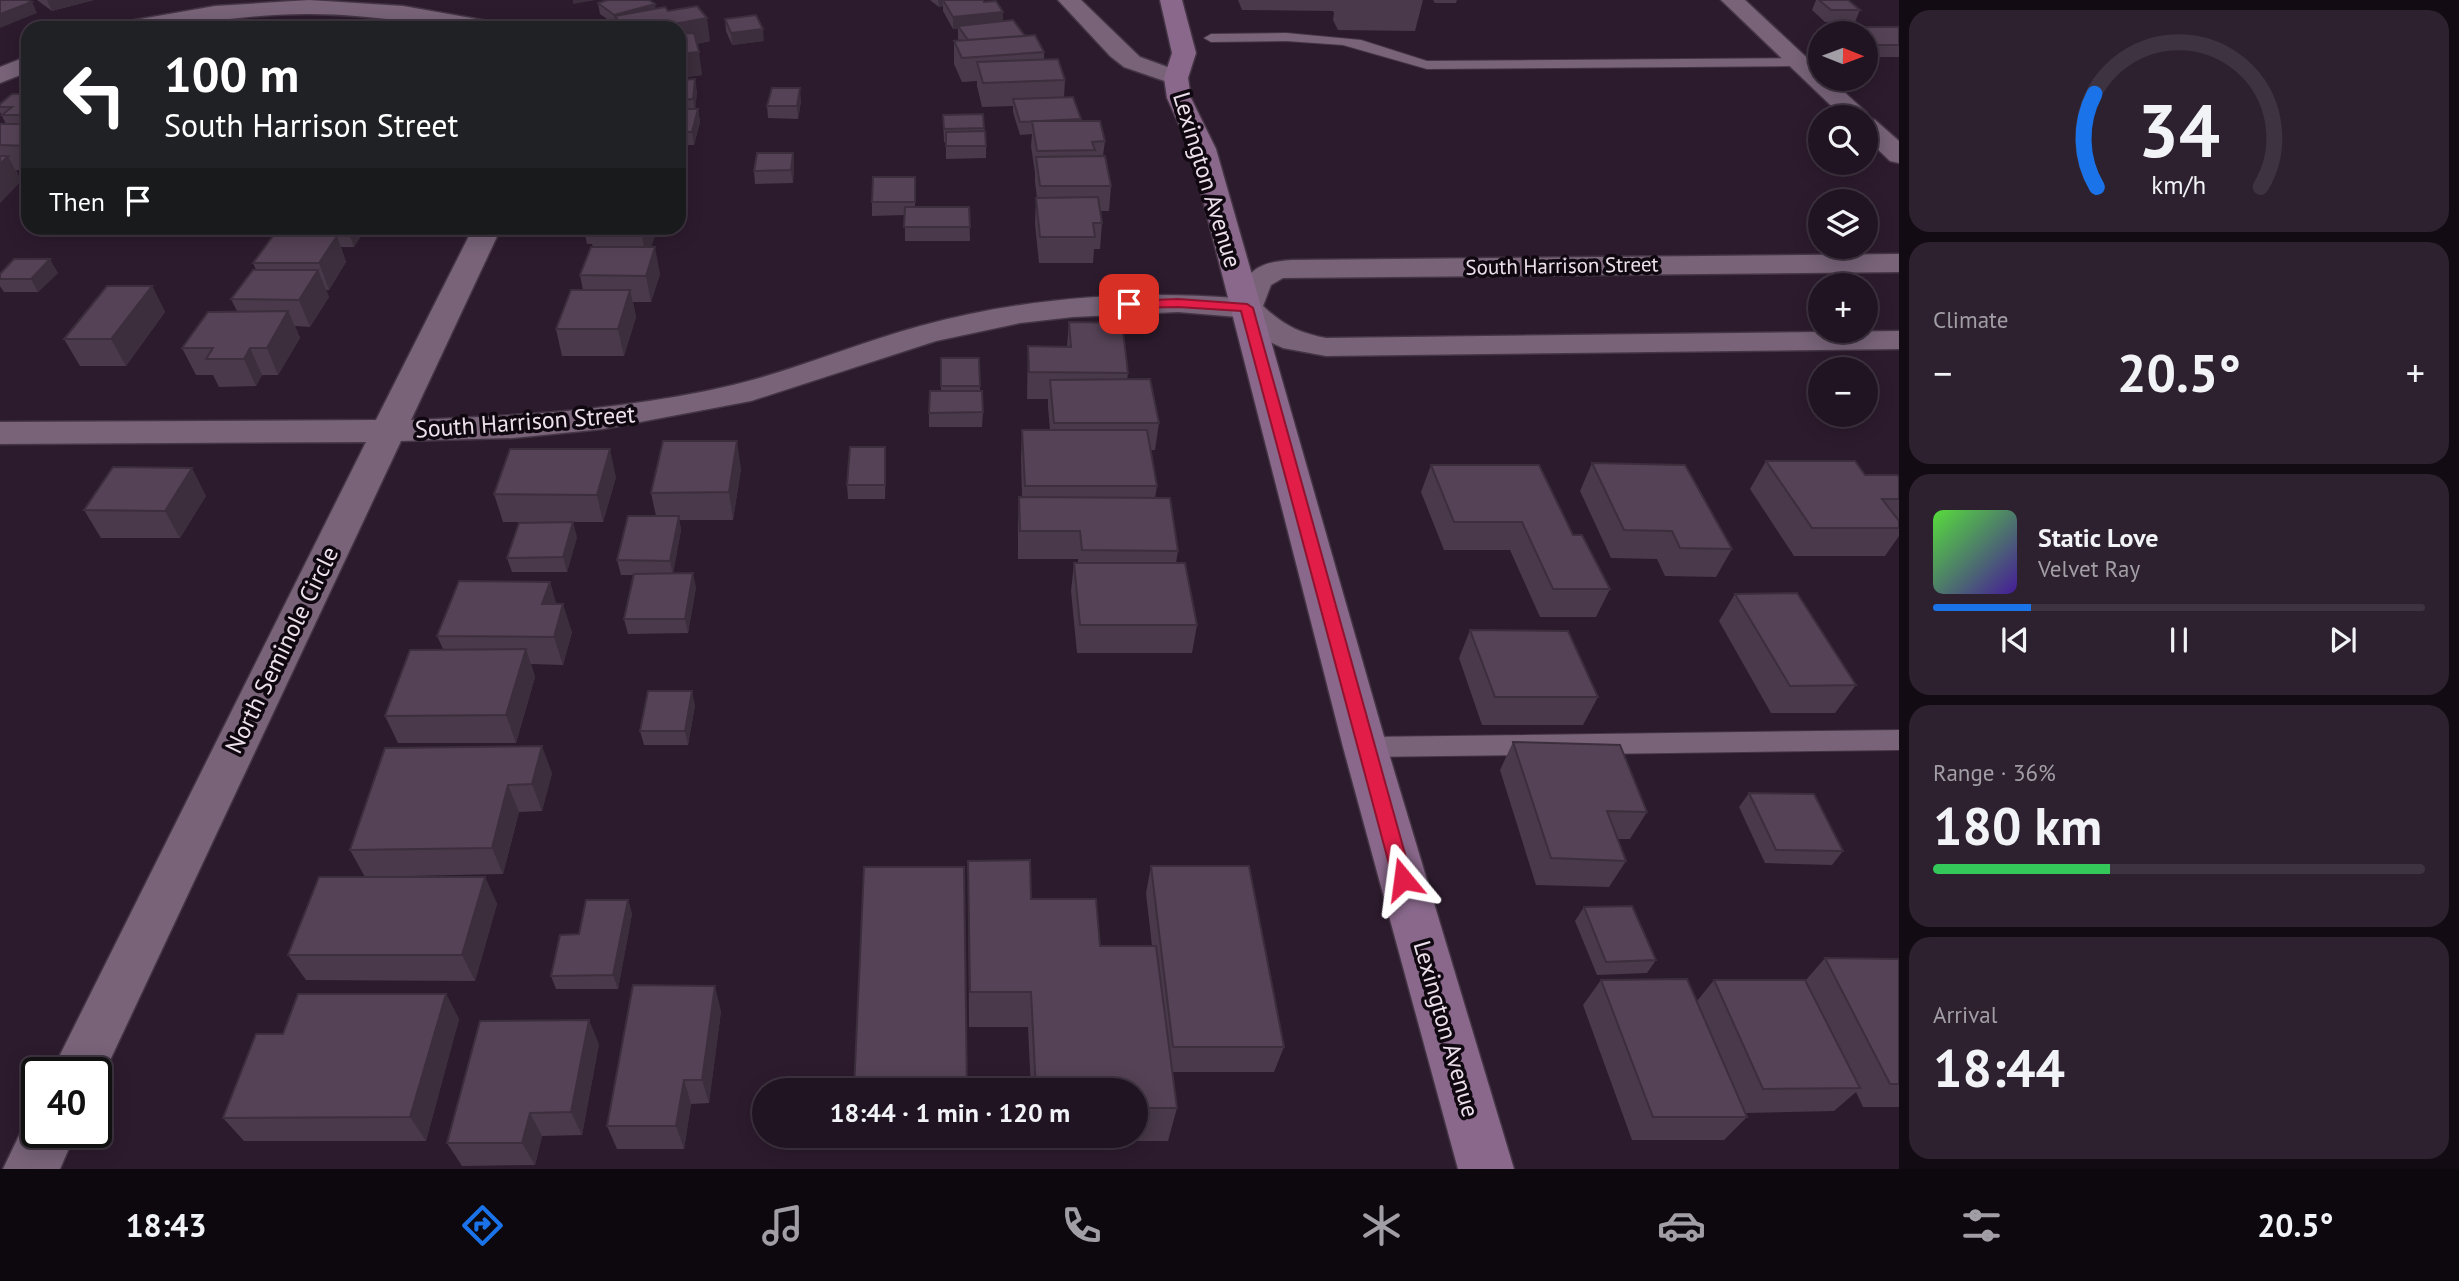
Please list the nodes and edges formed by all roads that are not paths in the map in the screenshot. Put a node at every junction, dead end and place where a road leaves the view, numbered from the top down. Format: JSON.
{"nodes":[{"id":1,"x":335,"y":0,"type":"edge"},
{"id":2,"x":1069,"y":0,"type":"edge"},
{"id":3,"x":1171,"y":0,"type":"edge"},
{"id":4,"x":1732,"y":0,"type":"edge"},
{"id":5,"x":164,"y":21,"type":"edge"},
{"id":6,"x":468,"y":21,"type":"edge"},
{"id":7,"x":1211,"y":38,"type":"dead end"},
{"id":8,"x":1796,"y":62,"type":"junction"},
{"id":9,"x":21,"y":66,"type":"edge"},
{"id":10,"x":0,"y":76,"type":"edge"},
{"id":11,"x":1176,"y":78,"type":"junction"},
{"id":12,"x":1844,"y":105,"type":"edge"},
{"id":13,"x":1878,"y":136,"type":"edge"},
{"id":14,"x":1899,"y":155,"type":"edge"},
{"id":15,"x":484,"y":235,"type":"edge"},
{"id":16,"x":1899,"y":263,"type":"edge"},
{"id":17,"x":1247,"y":308,"type":"junction"},
{"id":18,"x":1899,"y":340,"type":"edge"},
{"id":19,"x":388,"y":431,"type":"junction"},
{"id":20,"x":0,"y":433,"type":"edge"},
{"id":21,"x":1899,"y":740,"type":"edge"},
{"id":22,"x":1365,"y":747,"type":"junction"},
{"id":23,"x":86,"y":1057,"type":"edge"},
{"id":24,"x":41,"y":1148,"type":"edge"},
{"id":25,"x":31,"y":1169,"type":"edge"},
{"id":26,"x":1486,"y":1169,"type":"edge"}],
"edges":[{"from":1,"to":5,"type":"street"},
{"from":1,"to":6,"type":"street"},
{"from":2,"to":11,"type":"street"},
{"from":3,"to":11,"type":"street","name":"Lexington Avenue"},
{"from":4,"to":8,"type":"street"},
{"from":7,"to":8,"type":"lane"},
{"from":8,"to":12,"type":"street"},
{"from":9,"to":10,"type":"street"},
{"from":11,"to":17,"type":"street","name":"Lexington Avenue"},
{"from":13,"to":14,"type":"street"},
{"from":15,"to":19,"type":"street","name":"North Seminole Circle"},
{"from":16,"to":17,"type":"street","name":"South Harrison Street"},
{"from":17,"to":18,"type":"street"},
{"from":17,"to":19,"type":"street","name":"South Harrison Street"},
{"from":17,"to":22,"type":"street","name":"Lexington Avenue"},
{"from":19,"to":20,"type":"street","name":"South Harrison Street"},
{"from":19,"to":23,"type":"street","name":"North Seminole Circle"},
{"from":21,"to":22,"type":"lane"},
{"from":22,"to":26,"type":"street","name":"Lexington Avenue"},
{"from":24,"to":25,"type":"street"}]}
